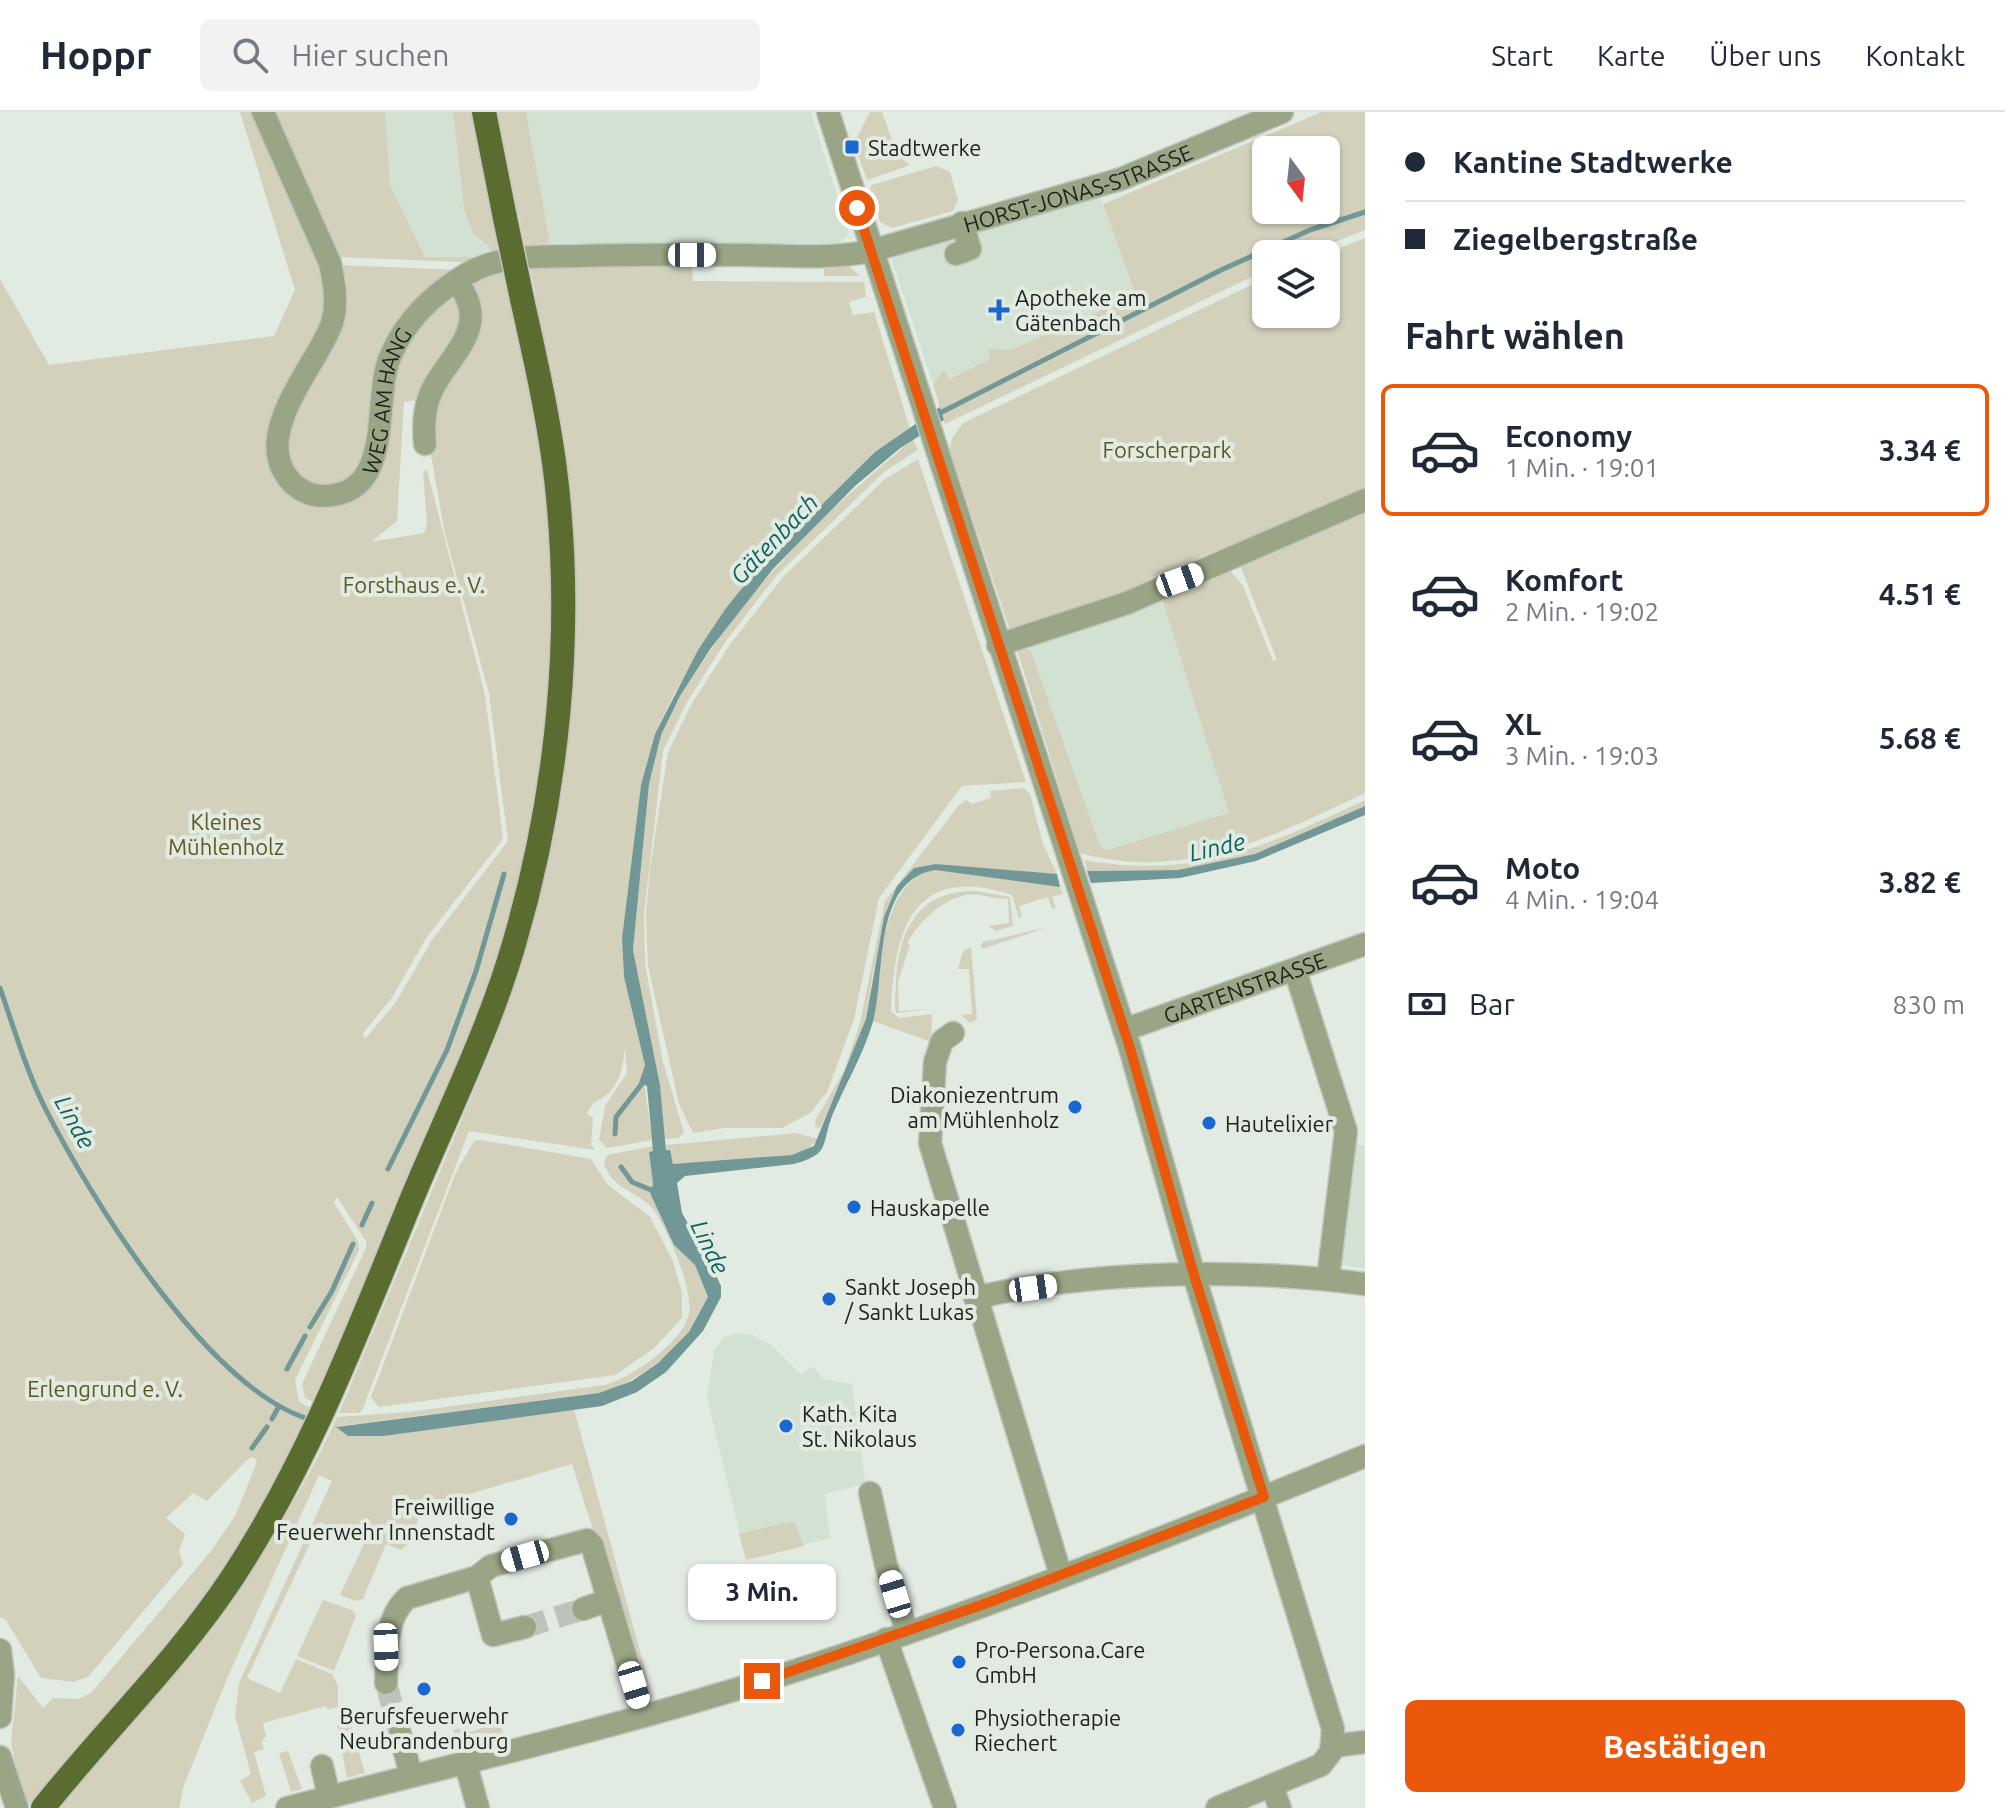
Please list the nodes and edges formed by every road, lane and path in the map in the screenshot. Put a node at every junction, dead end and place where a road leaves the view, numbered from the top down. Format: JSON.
{"nodes":[{"id":1,"x":263,"y":112,"type":"edge"},
{"id":2,"x":484,"y":112,"type":"edge"},
{"id":3,"x":828,"y":112,"type":"edge"},
{"id":4,"x":1282,"y":112,"type":"edge"},
{"id":5,"x":962,"y":223,"type":"junction"},
{"id":6,"x":871,"y":251,"type":"junction"},
{"id":7,"x":956,"y":254,"type":"dead end"},
{"id":8,"x":456,"y":281,"type":"junction"},
{"id":9,"x":425,"y":444,"type":"dead end"},
{"id":10,"x":1365,"y":500,"type":"edge"},
{"id":11,"x":998,"y":645,"type":"junction"},
{"id":12,"x":1365,"y":944,"type":"edge"},
{"id":13,"x":1295,"y":970,"type":"junction"},
{"id":14,"x":1124,"y":1030,"type":"junction"},
{"id":15,"x":953,"y":1033,"type":"dead end"},
{"id":16,"x":1356,"y":1133,"type":"edge"},
{"id":17,"x":1194,"y":1275,"type":"junction"},
{"id":18,"x":1328,"y":1279,"type":"junction"},
{"id":19,"x":1365,"y":1284,"type":"edge"},
{"id":20,"x":975,"y":1298,"type":"junction"},
{"id":21,"x":1365,"y":1456,"type":"edge"},
{"id":22,"x":870,"y":1493,"type":"dead end"},
{"id":23,"x":1264,"y":1497,"type":"junction"},
{"id":24,"x":1061,"y":1576,"type":"junction"},
{"id":25,"x":477,"y":1577,"type":"junction"},
{"id":26,"x":609,"y":1600,"type":"junction"},
{"id":27,"x":583,"y":1609,"type":"tunnel mouth"},
{"id":28,"x":525,"y":1627,"type":"tunnel mouth"},
{"id":29,"x":907,"y":1632,"type":"junction"},
{"id":30,"x":886,"y":1639,"type":"junction"},
{"id":31,"x":0,"y":1650,"type":"edge"},
{"id":32,"x":386,"y":1683,"type":"tunnel mouth"},
{"id":33,"x":643,"y":1716,"type":"junction"},
{"id":34,"x":0,"y":1717,"type":"edge"},
{"id":35,"x":400,"y":1734,"type":"tunnel mouth"},
{"id":36,"x":1365,"y":1742,"type":"edge"},
{"id":37,"x":1333,"y":1746,"type":"junction"},
{"id":38,"x":0,"y":1757,"type":"edge"},
{"id":39,"x":465,"y":1761,"type":"junction"},
{"id":40,"x":322,"y":1766,"type":"dead end"},
{"id":41,"x":411,"y":1775,"type":"junction"},
{"id":42,"x":1272,"y":1786,"type":"junction"},
{"id":43,"x":329,"y":1797,"type":"junction"},
{"id":44,"x":49,"y":1800,"type":"edge"},
{"id":45,"x":17,"y":1808,"type":"edge"},
{"id":46,"x":287,"y":1808,"type":"edge"},
{"id":47,"x":478,"y":1808,"type":"edge"},
{"id":48,"x":945,"y":1808,"type":"edge"},
{"id":49,"x":1217,"y":1808,"type":"edge"},
{"id":50,"x":1280,"y":1808,"type":"edge"}],
"edges":[{"from":1,"to":8,"type":"street","name":"WEG AM HANG"},
{"from":2,"to":44,"type":"main road","bridge":true},
{"from":3,"to":6,"type":"street"},
{"from":4,"to":5,"type":"street","name":"HORST-JONAS-STRASSE"},
{"from":5,"to":6,"type":"street","name":"HORST-JONAS-STRASSE"},
{"from":5,"to":7,"type":"street"},
{"from":6,"to":8,"type":"street","name":"WEG AM HANG"},
{"from":6,"to":11,"type":"street"},
{"from":8,"to":9,"type":"street"},
{"from":10,"to":11,"type":"street"},
{"from":11,"to":14,"type":"street"},
{"from":12,"to":13,"type":"street","name":"GARTENSTRASSE"},
{"from":13,"to":14,"type":"street","name":"GARTENSTRASSE"},
{"from":13,"to":16,"type":"street"},
{"from":14,"to":17,"type":"street"},
{"from":15,"to":20,"type":"street"},
{"from":16,"to":18,"type":"street"},
{"from":17,"to":18,"type":"street"},
{"from":17,"to":20,"type":"street"},
{"from":17,"to":23,"type":"street"},
{"from":18,"to":19,"type":"street"},
{"from":20,"to":24,"type":"street"},
{"from":21,"to":23,"type":"street"},
{"from":22,"to":29,"type":"street"},
{"from":23,"to":24,"type":"street"},
{"from":23,"to":37,"type":"street"},
{"from":24,"to":29,"type":"street"},
{"from":25,"to":26,"type":"street"},
{"from":25,"to":28,"type":"street"},
{"from":25,"to":32,"type":"street"},
{"from":26,"to":27,"type":"street"},
{"from":26,"to":33,"type":"street"},
{"from":29,"to":30,"type":"street"},
{"from":30,"to":33,"type":"street"},
{"from":30,"to":48,"type":"street"},
{"from":31,"to":34,"type":"street"},
{"from":33,"to":39,"type":"street"},
{"from":35,"to":41,"type":"street"},
{"from":36,"to":37,"type":"street"},
{"from":37,"to":42,"type":"street"},
{"from":38,"to":45,"type":"street"},
{"from":39,"to":41,"type":"street"},
{"from":39,"to":47,"type":"street"},
{"from":40,"to":43,"type":"street"},
{"from":41,"to":43,"type":"street"},
{"from":42,"to":49,"type":"street"},
{"from":42,"to":50,"type":"street"},
{"from":43,"to":46,"type":"street"}]}
